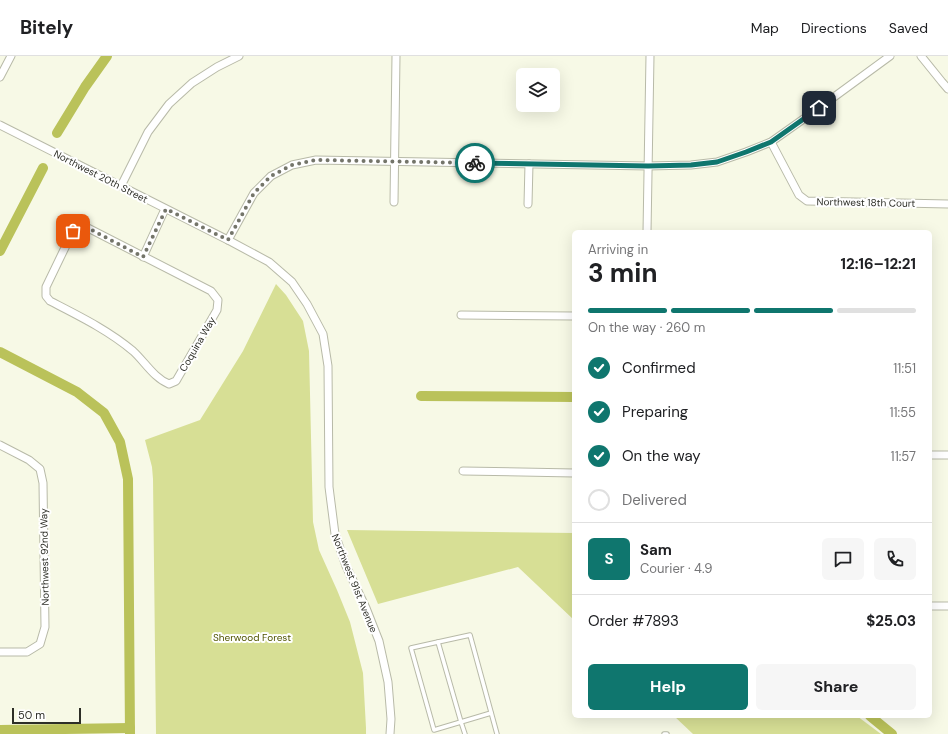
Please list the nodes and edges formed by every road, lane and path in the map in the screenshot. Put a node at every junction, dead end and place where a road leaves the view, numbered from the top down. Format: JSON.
{"nodes":[{"id":1,"x":11,"y":56,"type":"edge"},
{"id":2,"x":239,"y":56,"type":"edge"},
{"id":3,"x":396,"y":56,"type":"edge"},
{"id":4,"x":650,"y":56,"type":"edge"},
{"id":5,"x":890,"y":56,"type":"edge"},
{"id":6,"x":921,"y":56,"type":"edge"},
{"id":7,"x":0,"y":77,"type":"edge"},
{"id":8,"x":948,"y":89,"type":"edge"},
{"id":9,"x":0,"y":125,"type":"edge"},
{"id":10,"x":771,"y":142,"type":"junction"},
{"id":11,"x":394,"y":162,"type":"junction"},
{"id":12,"x":529,"y":164,"type":"junction"},
{"id":13,"x":648,"y":166,"type":"junction"},
{"id":14,"x":121,"y":186,"type":"junction"},
{"id":15,"x":394,"y":202,"type":"dead end"},
{"id":16,"x":528,"y":204,"type":"dead end"},
{"id":17,"x":948,"y":204,"type":"edge"},
{"id":18,"x":166,"y":209,"type":"junction"},
{"id":19,"x":647,"y":230,"type":"edge"},
{"id":20,"x":228,"y":240,"type":"junction"},
{"id":21,"x":143,"y":257,"type":"junction"},
{"id":22,"x":461,"y":315,"type":"dead end"},
{"id":23,"x":572,"y":316,"type":"edge"},
{"id":24,"x":323,"y":334,"type":"joint"},
{"id":25,"x":0,"y":446,"type":"edge"},
{"id":26,"x":932,"y":455,"type":"edge"},
{"id":27,"x":948,"y":455,"type":"edge"},
{"id":28,"x":463,"y":471,"type":"dead end"},
{"id":29,"x":572,"y":473,"type":"edge"},
{"id":30,"x":932,"y":606,"type":"edge"},
{"id":31,"x":948,"y":606,"type":"edge"},
{"id":32,"x":438,"y":642,"type":"junction"},
{"id":33,"x":0,"y":652,"type":"edge"},
{"id":34,"x":492,"y":713,"type":"junction"},
{"id":35,"x":461,"y":722,"type":"junction"},
{"id":36,"x":390,"y":734,"type":"edge"},
{"id":37,"x":465,"y":734,"type":"edge"},
{"id":38,"x":497,"y":734,"type":"edge"},
{"id":39,"x":664,"y":734,"type":"edge"},
{"id":40,"x":667,"y":734,"type":"edge"}],
"edges":[{"from":1,"to":7,"type":"street"},
{"from":2,"to":14,"type":"street"},
{"from":3,"to":11,"type":"street"},
{"from":4,"to":13,"type":"street"},
{"from":5,"to":10,"type":"street"},
{"from":6,"to":8,"type":"street"},
{"from":9,"to":14,"type":"street","name":"Northwest 20th Street"},
{"from":10,"to":13,"type":"street"},
{"from":10,"to":17,"type":"street","name":"Northwest 18th Court"},
{"from":11,"to":12,"type":"street"},
{"from":11,"to":15,"type":"street"},
{"from":11,"to":20,"type":"street"},
{"from":12,"to":13,"type":"street"},
{"from":12,"to":16,"type":"street"},
{"from":13,"to":19,"type":"street"},
{"from":14,"to":18,"type":"street","name":"Northwest 20th Street"},
{"from":18,"to":20,"type":"street","name":"Northwest 20th Street"},
{"from":18,"to":21,"type":"street"},
{"from":20,"to":24,"type":"street","name":"Northwest 20th Street"},
{"from":21,"to":21,"type":"street","name":"Coquina Way"},
{"from":22,"to":23,"type":"street"},
{"from":24,"to":36,"type":"street","name":"Northwest 91st Avenue"},
{"from":25,"to":33,"type":"street","name":"Northwest 92nd Way"},
{"from":26,"to":27,"type":"street"},
{"from":28,"to":29,"type":"street"},
{"from":30,"to":31,"type":"street"},
{"from":32,"to":34,"type":"lane"},
{"from":32,"to":35,"type":"lane"},
{"from":32,"to":35,"type":"lane"},
{"from":34,"to":35,"type":"lane"},
{"from":34,"to":38,"type":"lane"},
{"from":35,"to":37,"type":"lane"},
{"from":39,"to":40,"type":"lane"}]}
